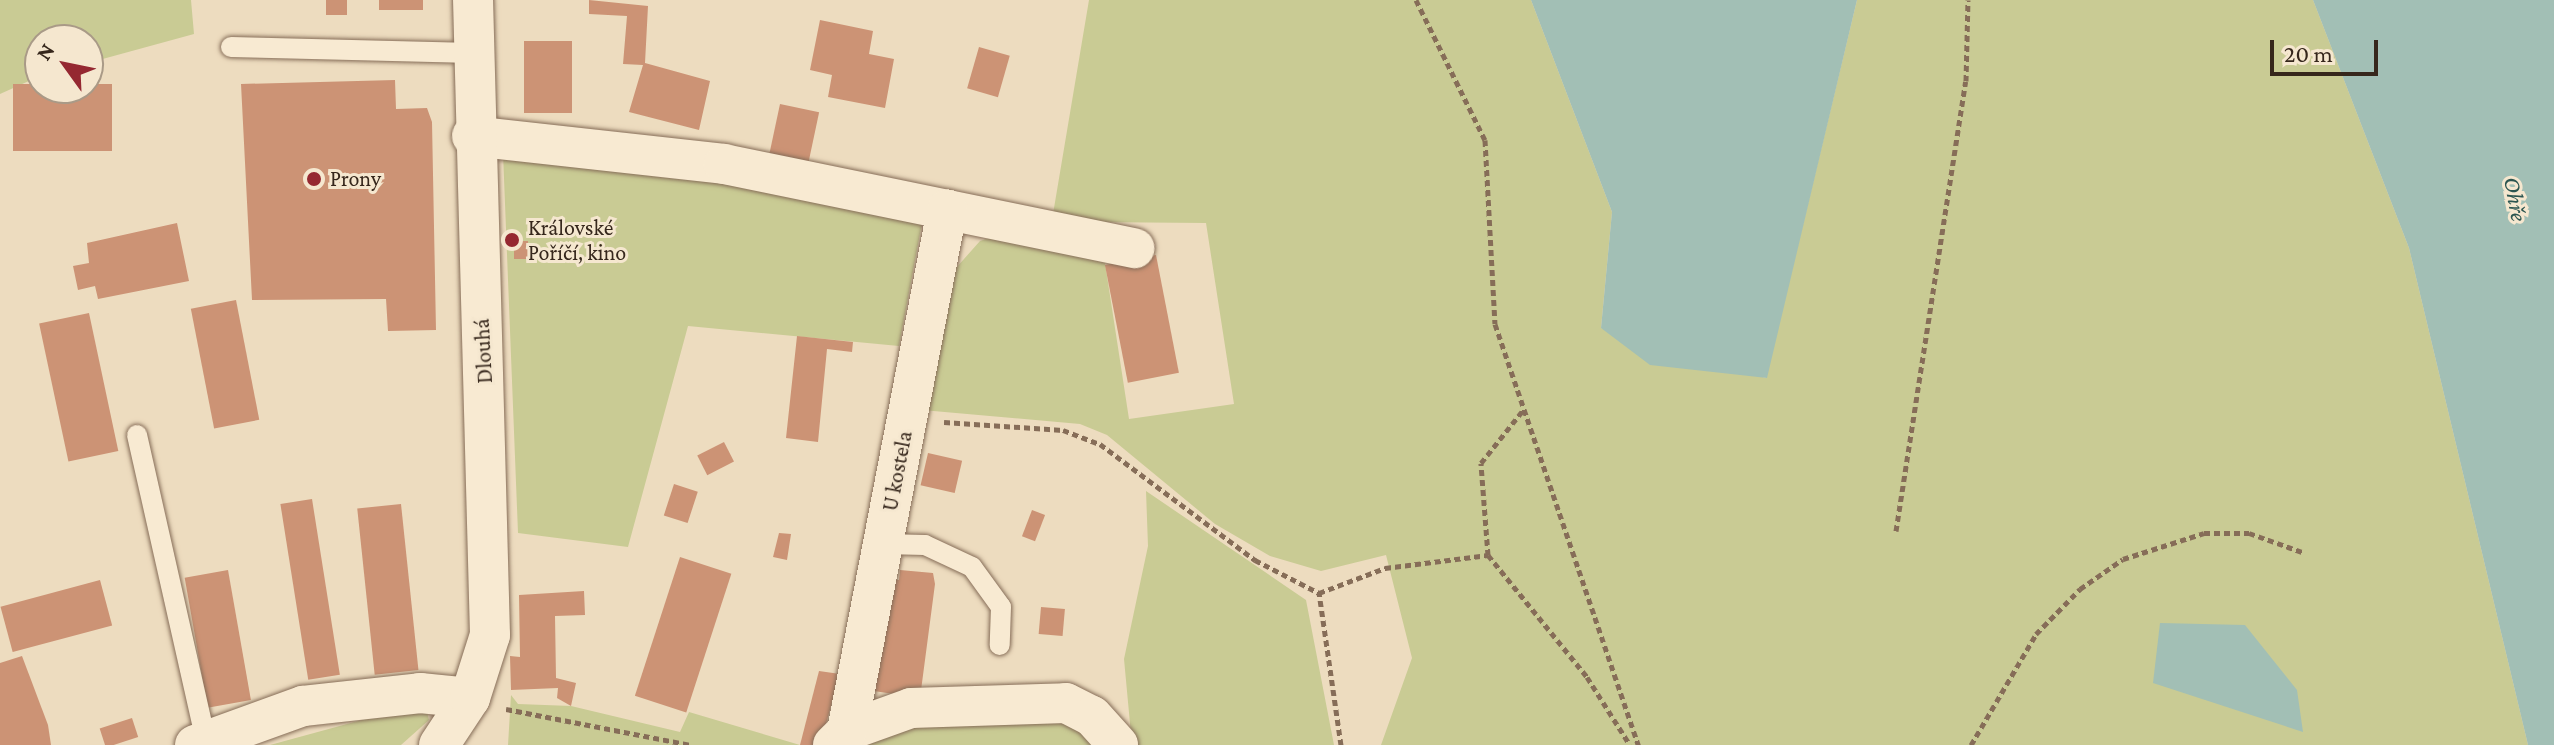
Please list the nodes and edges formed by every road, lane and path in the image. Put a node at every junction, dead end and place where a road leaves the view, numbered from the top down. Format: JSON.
{"nodes":[{"id":1,"x":473,"y":0,"type":"edge"},
{"id":2,"x":1416,"y":0,"type":"edge"},
{"id":3,"x":1968,"y":0,"type":"edge"},
{"id":4,"x":231,"y":47,"type":"dead end"},
{"id":5,"x":473,"y":53,"type":"junction"},
{"id":6,"x":472,"y":136,"type":"junction"},
{"id":7,"x":947,"y":210,"type":"junction"},
{"id":8,"x":1135,"y":248,"type":"dead end"},
{"id":9,"x":1524,"y":408,"type":"junction"},
{"id":10,"x":907,"y":418,"type":"junction"},
{"id":11,"x":137,"y":435,"type":"dead end"},
{"id":12,"x":1896,"y":531,"type":"dead end"},
{"id":13,"x":883,"y":544,"type":"junction"},
{"id":14,"x":2305,"y":553,"type":"dead end"},
{"id":15,"x":1488,"y":555,"type":"junction"},
{"id":16,"x":1319,"y":593,"type":"junction"},
{"id":17,"x":1000,"y":645,"type":"dead end"},
{"id":18,"x":467,"y":723,"type":"edge"},
{"id":19,"x":840,"y":738,"type":"edge"},
{"id":20,"x":201,"y":743,"type":"edge"},
{"id":21,"x":691,"y":745,"type":"edge"},
{"id":22,"x":1118,"y":745,"type":"edge"},
{"id":23,"x":1341,"y":745,"type":"edge"},
{"id":24,"x":1630,"y":745,"type":"edge"},
{"id":25,"x":1638,"y":745,"type":"edge"},
{"id":26,"x":1971,"y":745,"type":"edge"}],
"edges":[{"from":1,"to":5,"type":"street","name":"Dlouhá"},
{"from":2,"to":9,"type":"path"},
{"from":3,"to":12,"type":"path"},
{"from":4,"to":5,"type":"lane"},
{"from":5,"to":6,"type":"street","name":"Dlouhá"},
{"from":6,"to":7,"type":"street"},
{"from":6,"to":18,"type":"street","name":"Dlouhá"},
{"from":7,"to":8,"type":"street"},
{"from":7,"to":10,"type":"street","name":"U kostela"},
{"from":9,"to":15,"type":"path"},
{"from":9,"to":25,"type":"path"},
{"from":10,"to":13,"type":"street","name":"U kostela"},
{"from":10,"to":16,"type":"path"},
{"from":11,"to":20,"type":"lane"},
{"from":13,"to":17,"type":"lane"},
{"from":13,"to":19,"type":"street","name":"U kostela"},
{"from":14,"to":26,"type":"path"},
{"from":15,"to":16,"type":"path"},
{"from":15,"to":24,"type":"path"},
{"from":16,"to":23,"type":"path"},
{"from":18,"to":20,"type":"street"},
{"from":18,"to":21,"type":"path"},
{"from":19,"to":22,"type":"street","name":"U kostela"}]}
